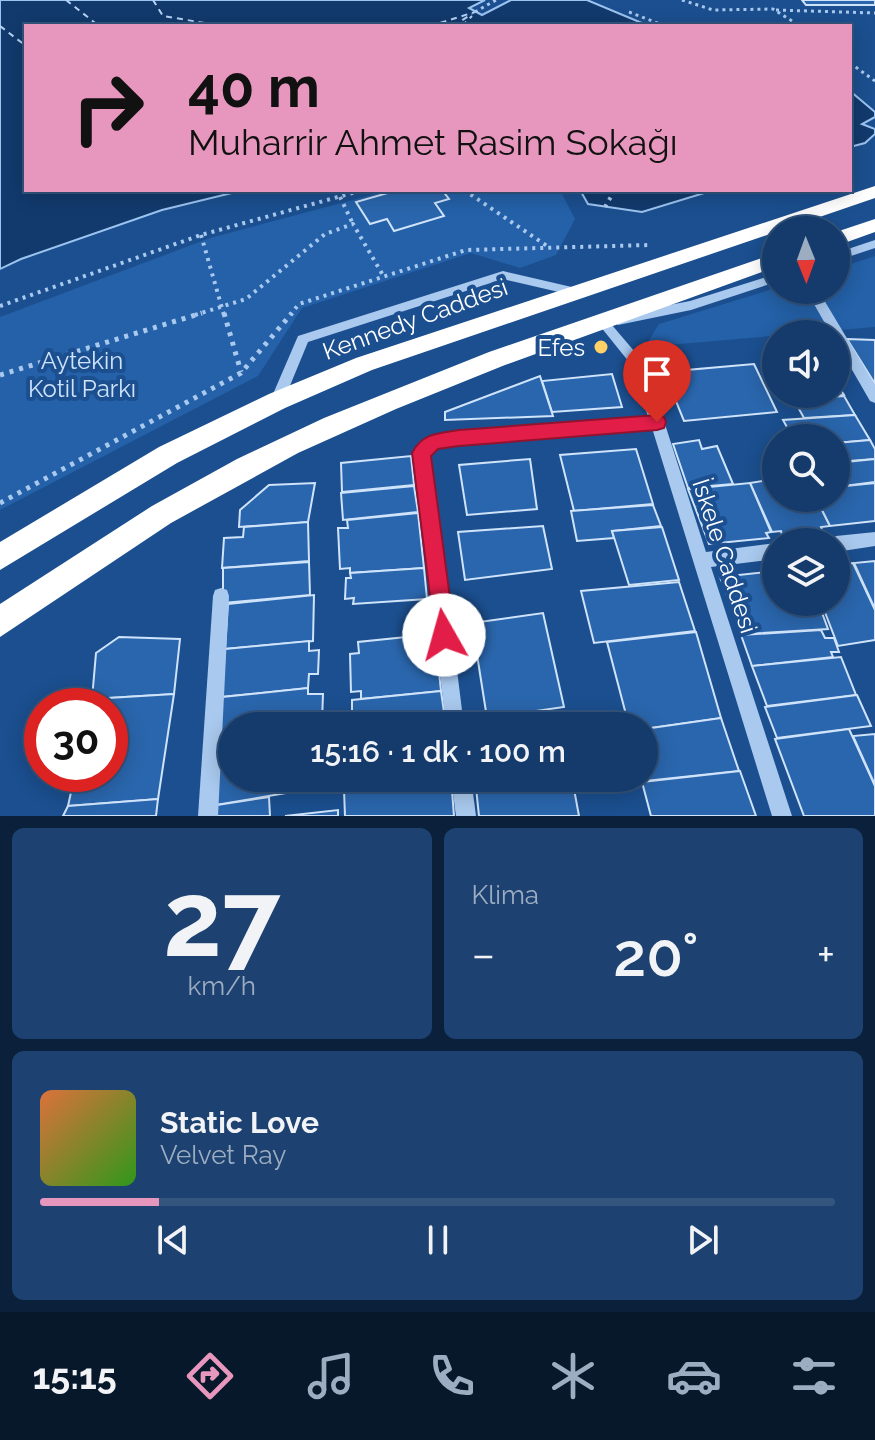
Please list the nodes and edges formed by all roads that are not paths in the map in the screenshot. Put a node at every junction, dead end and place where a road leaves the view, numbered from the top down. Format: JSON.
{"nodes":[{"id":1,"x":875,"y":192,"type":"edge"},
{"id":2,"x":875,"y":225,"type":"edge"},
{"id":3,"x":850,"y":234,"type":"edge"},
{"id":4,"x":875,"y":244,"type":"edge"},
{"id":5,"x":850,"y":252,"type":"edge"},
{"id":6,"x":762,"y":265,"type":"edge"},
{"id":7,"x":762,"y":282,"type":"edge"},
{"id":8,"x":576,"y":292,"type":"junction"},
{"id":9,"x":820,"y":304,"type":"edge"},
{"id":10,"x":602,"y":321,"type":"junction"},
{"id":11,"x":875,"y":397,"type":"edge"},
{"id":12,"x":277,"y":401,"type":"junction"},
{"id":13,"x":657,"y":422,"type":"junction"},
{"id":14,"x":875,"y":539,"type":"edge"},
{"id":15,"x":850,"y":542,"type":"edge"},
{"id":16,"x":762,"y":553,"type":"edge"},
{"id":17,"x":0,"y":557,"type":"edge"},
{"id":18,"x":702,"y":560,"type":"junction"},
{"id":19,"x":221,"y":596,"type":"dead end"},
{"id":20,"x":0,"y":622,"type":"edge"},
{"id":21,"x":453,"y":712,"type":"edge"},
{"id":22,"x":463,"y":792,"type":"edge"},
{"id":23,"x":208,"y":816,"type":"edge"},
{"id":24,"x":466,"y":816,"type":"edge"},
{"id":25,"x":782,"y":816,"type":"edge"}],
"edges":[{"from":1,"to":8,"type":"highway","name":"Kennedy Caddesi"},
{"from":2,"to":3,"type":"highway"},
{"from":4,"to":5,"type":"street"},
{"from":6,"to":10,"type":"highway"},
{"from":7,"to":10,"type":"street"},
{"from":8,"to":12,"type":"highway","name":"Kennedy Caddesi"},
{"from":8,"to":12,"type":"street"},
{"from":9,"to":11,"type":"street"},
{"from":10,"to":13,"type":"street","name":"İskele Caddesi"},
{"from":10,"to":20,"type":"highway"},
{"from":12,"to":17,"type":"highway","name":"Kennedy Caddesi"},
{"from":13,"to":18,"type":"street","name":"İskele Caddesi"},
{"from":13,"to":21,"type":"street"},
{"from":14,"to":15,"type":"street"},
{"from":16,"to":18,"type":"street"},
{"from":18,"to":25,"type":"street","name":"İskele Caddesi"},
{"from":19,"to":23,"type":"street"},
{"from":22,"to":24,"type":"street"}]}
